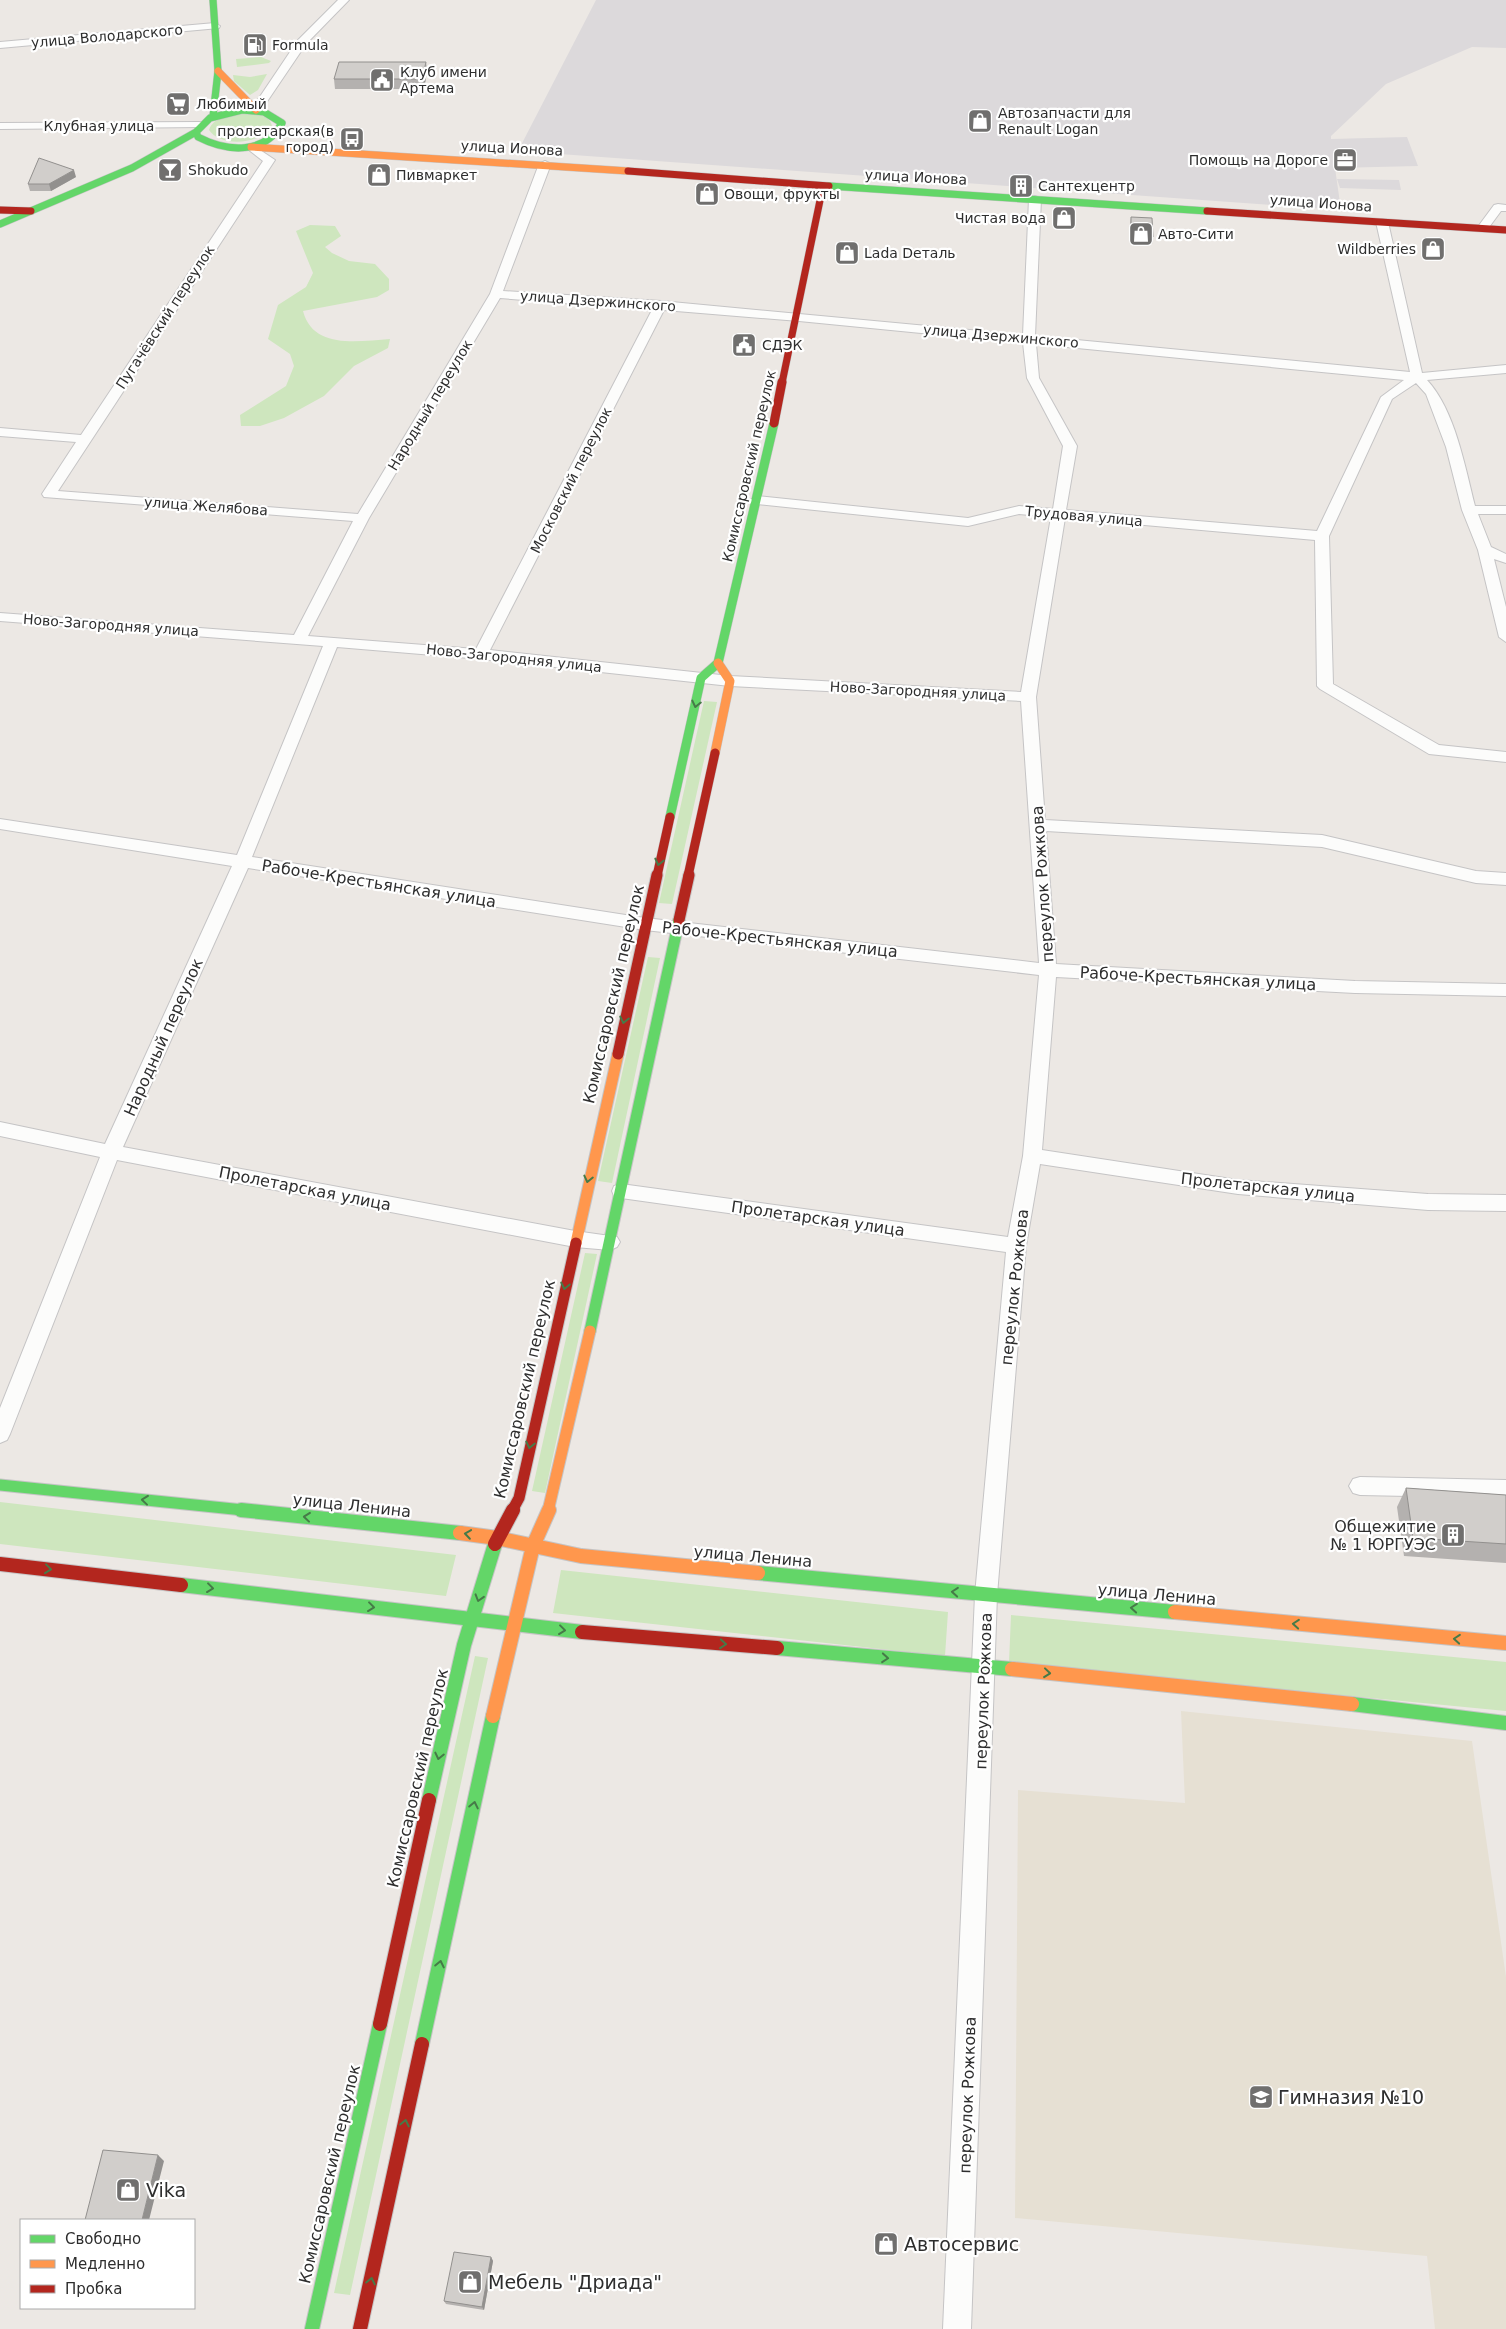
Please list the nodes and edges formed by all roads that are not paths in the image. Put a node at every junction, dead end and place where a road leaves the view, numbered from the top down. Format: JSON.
{"nodes":[{"id":1,"x":212,"y":0,"type":"edge"},
{"id":2,"x":344,"y":0,"type":"edge"},
{"id":3,"x":215,"y":26,"type":"junction"},
{"id":4,"x":0,"y":46,"type":"edge"},
{"id":5,"x":218,"y":71,"type":"junction"},
{"id":6,"x":256,"y":110,"type":"junction"},
{"id":7,"x":213,"y":116,"type":"junction"},
{"id":8,"x":0,"y":126,"type":"edge"},
{"id":9,"x":198,"y":129,"type":"junction"},
{"id":10,"x":289,"y":134,"type":"junction"},
{"id":11,"x":211,"y":145,"type":"junction"},
{"id":12,"x":251,"y":147,"type":"junction"},
{"id":13,"x":196,"y":150,"type":"dead end"},
{"id":14,"x":325,"y":152,"type":"junction"},
{"id":15,"x":179,"y":155,"type":"dead end"},
{"id":16,"x":544,"y":164,"type":"junction"},
{"id":17,"x":132,"y":168,"type":"junction"},
{"id":18,"x":823,"y":186,"type":"junction"},
{"id":19,"x":1035,"y":199,"type":"junction"},
{"id":20,"x":1506,"y":208,"type":"edge"},
{"id":21,"x":0,"y":210,"type":"edge"},
{"id":22,"x":31,"y":212,"type":"junction"},
{"id":23,"x":1382,"y":222,"type":"junction"},
{"id":24,"x":0,"y":224,"type":"edge"},
{"id":25,"x":1483,"y":228,"type":"junction"},
{"id":26,"x":1506,"y":230,"type":"edge"},
{"id":27,"x":496,"y":294,"type":"junction"},
{"id":28,"x":661,"y":306,"type":"junction"},
{"id":29,"x":799,"y":317,"type":"junction"},
{"id":30,"x":1029,"y":339,"type":"junction"},
{"id":31,"x":1506,"y":369,"type":"edge"},
{"id":32,"x":1417,"y":377,"type":"junction"},
{"id":33,"x":0,"y":432,"type":"edge"},
{"id":34,"x":84,"y":439,"type":"junction"},
{"id":35,"x":49,"y":494,"type":"joint"},
{"id":36,"x":757,"y":500,"type":"junction"},
{"id":37,"x":1469,"y":510,"type":"junction"},
{"id":38,"x":1506,"y":510,"type":"edge"},
{"id":39,"x":1058,"y":514,"type":"junction"},
{"id":40,"x":362,"y":518,"type":"junction"},
{"id":41,"x":1322,"y":536,"type":"junction"},
{"id":42,"x":1484,"y":550,"type":"junction"},
{"id":43,"x":1506,"y":559,"type":"edge"},
{"id":44,"x":0,"y":617,"type":"edge"},
{"id":45,"x":1506,"y":637,"type":"edge"},
{"id":46,"x":299,"y":640,"type":"junction"},
{"id":47,"x":332,"y":642,"type":"junction"},
{"id":48,"x":481,"y":654,"type":"junction"},
{"id":49,"x":718,"y":663,"type":"junction"},
{"id":50,"x":702,"y":678,"type":"junction"},
{"id":51,"x":730,"y":681,"type":"junction"},
{"id":52,"x":1028,"y":697,"type":"junction"},
{"id":53,"x":1506,"y":757,"type":"edge"},
{"id":54,"x":0,"y":824,"type":"edge"},
{"id":55,"x":1038,"y":825,"type":"junction"},
{"id":56,"x":242,"y":862,"type":"junction"},
{"id":57,"x":1506,"y":879,"type":"edge"},
{"id":58,"x":645,"y":924,"type":"junction"},
{"id":59,"x":678,"y":927,"type":"junction"},
{"id":60,"x":1048,"y":970,"type":"junction"},
{"id":61,"x":1506,"y":990,"type":"edge"},
{"id":62,"x":0,"y":1128,"type":"edge"},
{"id":63,"x":110,"y":1152,"type":"junction"},
{"id":64,"x":1032,"y":1156,"type":"junction"},
{"id":65,"x":621,"y":1191,"type":"junction"},
{"id":66,"x":1506,"y":1203,"type":"edge"},
{"id":67,"x":575,"y":1239,"type":"junction"},
{"id":68,"x":610,"y":1242,"type":"junction"},
{"id":69,"x":1016,"y":1246,"type":"junction"},
{"id":70,"x":0,"y":1434,"type":"edge"},
{"id":71,"x":0,"y":1485,"type":"edge"},
{"id":72,"x":1360,"y":1486,"type":"dead end"},
{"id":73,"x":1506,"y":1489,"type":"edge"},
{"id":74,"x":497,"y":1538,"type":"junction"},
{"id":75,"x":533,"y":1546,"type":"junction"},
{"id":76,"x":0,"y":1564,"type":"edge"},
{"id":77,"x":986,"y":1595,"type":"junction"},
{"id":78,"x":472,"y":1619,"type":"junction"},
{"id":79,"x":513,"y":1624,"type":"junction"},
{"id":80,"x":1506,"y":1643,"type":"edge"},
{"id":81,"x":984,"y":1666,"type":"junction"},
{"id":82,"x":1506,"y":1723,"type":"edge"},
{"id":83,"x":312,"y":2329,"type":"edge"},
{"id":84,"x":360,"y":2329,"type":"edge"},
{"id":85,"x":957,"y":2329,"type":"edge"}],
"edges":[{"from":1,"to":3,"type":"main road"},
{"from":2,"to":6,"type":"street"},
{"from":3,"to":4,"type":"street","name":"улица Володарского"},
{"from":3,"to":5,"type":"main road"},
{"from":5,"to":6,"type":"main road"},
{"from":5,"to":7,"type":"main road"},
{"from":6,"to":7,"type":"main road"},
{"from":6,"to":10,"type":"main road"},
{"from":7,"to":9,"type":"main road"},
{"from":8,"to":9,"type":"street","name":"Клубная улица"},
{"from":9,"to":11,"type":"main road"},
{"from":9,"to":17,"type":"main road"},
{"from":10,"to":12,"type":"main road"},
{"from":10,"to":14,"type":"main road","name":"улица Ионова"},
{"from":11,"to":12,"type":"main road","name":"улица Ионова"},
{"from":11,"to":13,"type":"main road"},
{"from":12,"to":14,"type":"main road","name":"улица Ионова"},
{"from":12,"to":34,"type":"street","name":"Пугачёвский переулок"},
{"from":14,"to":16,"type":"main road","name":"улица Ионова"},
{"from":15,"to":17,"type":"main road"},
{"from":16,"to":18,"type":"main road","name":"улица Ионова"},
{"from":16,"to":27,"type":"street","name":"Народный переулок"},
{"from":17,"to":22,"type":"main road"},
{"from":18,"to":19,"type":"main road","name":"улица Ионова"},
{"from":18,"to":29,"type":"main road","name":"Комиссаровский переулок"},
{"from":19,"to":23,"type":"main road","name":"улица Ионова"},
{"from":19,"to":30,"type":"street","name":"переулок Рожкова"},
{"from":20,"to":25,"type":"street"},
{"from":21,"to":22,"type":"main road"},
{"from":22,"to":24,"type":"main road"},
{"from":23,"to":25,"type":"main road","name":"улица Ионова"},
{"from":23,"to":32,"type":"street"},
{"from":25,"to":26,"type":"main road","name":"улица Ионова"},
{"from":27,"to":28,"type":"street","name":"улица Дзержинского"},
{"from":27,"to":40,"type":"street","name":"Народный переулок"},
{"from":28,"to":29,"type":"street","name":"улица Дзержинского"},
{"from":28,"to":48,"type":"street","name":"Московский переулок"},
{"from":29,"to":30,"type":"street","name":"улица Дзержинского"},
{"from":29,"to":36,"type":"main road","name":"Комиссаровский переулок"},
{"from":30,"to":32,"type":"street","name":"улица Дзержинского"},
{"from":30,"to":39,"type":"street","name":"переулок Рожкова"},
{"from":31,"to":32,"type":"street","name":"улица Дзержинского"},
{"from":32,"to":37,"type":"street"},
{"from":32,"to":41,"type":"street"},
{"from":33,"to":34,"type":"street"},
{"from":34,"to":35,"type":"street","name":"Пугачёвский переулок"},
{"from":35,"to":40,"type":"street","name":"улица Желябова"},
{"from":36,"to":39,"type":"street","name":"Трудовая улица"},
{"from":36,"to":49,"type":"main road","name":"Комиссаровский переулок"},
{"from":37,"to":38,"type":"street"},
{"from":37,"to":42,"type":"street"},
{"from":39,"to":41,"type":"street","name":"Трудовая улица"},
{"from":39,"to":52,"type":"street","name":"переулок Рожкова"},
{"from":40,"to":46,"type":"street","name":"Народный переулок"},
{"from":41,"to":53,"type":"street"},
{"from":42,"to":43,"type":"street"},
{"from":42,"to":45,"type":"street"},
{"from":44,"to":46,"type":"street","name":"Ново-Загородняя улица"},
{"from":46,"to":47,"type":"street","name":"Ново-Загородняя улица"},
{"from":47,"to":48,"type":"street","name":"Ново-Загородняя улица"},
{"from":47,"to":56,"type":"street","name":"Народный переулок"},
{"from":48,"to":50,"type":"street","name":"Ново-Загородняя улица"},
{"from":49,"to":50,"type":"main road"},
{"from":49,"to":51,"type":"main road"},
{"from":50,"to":51,"type":"street","name":"Ново-Загородняя улица"},
{"from":50,"to":58,"type":"main road","name":"Комиссаровский переулок","one_way":true},
{"from":51,"to":52,"type":"street","name":"Ново-Загородняя улица"},
{"from":51,"to":59,"type":"main road"},
{"from":52,"to":55,"type":"street","name":"переулок Рожкова"},
{"from":54,"to":56,"type":"street","name":"Рабоче-Крестьянская улица"},
{"from":55,"to":57,"type":"street"},
{"from":55,"to":60,"type":"street","name":"переулок Рожкова"},
{"from":56,"to":58,"type":"street","name":"Рабоче-Крестьянская улица"},
{"from":56,"to":63,"type":"street","name":"Народный переулок"},
{"from":58,"to":59,"type":"street","name":"Рабоче-Крестьянская улица"},
{"from":58,"to":67,"type":"main road","name":"Комиссаровский переулок","one_way":true},
{"from":59,"to":60,"type":"street","name":"Рабоче-Крестьянская улица"},
{"from":59,"to":65,"type":"main road"},
{"from":60,"to":61,"type":"street","name":"Рабоче-Крестьянская улица"},
{"from":60,"to":64,"type":"street","name":"переулок Рожкова"},
{"from":62,"to":63,"type":"street","name":"Пролетарская улица"},
{"from":63,"to":67,"type":"street","name":"Пролетарская улица"},
{"from":63,"to":70,"type":"street","name":"Народный переулок"},
{"from":64,"to":66,"type":"street","name":"Пролетарская улица"},
{"from":64,"to":69,"type":"street","name":"переулок Рожкова"},
{"from":65,"to":68,"type":"main road"},
{"from":65,"to":69,"type":"street","name":"Пролетарская улица"},
{"from":67,"to":68,"type":"street","name":"Пролетарская улица"},
{"from":67,"to":74,"type":"main road","name":"Комиссаровский переулок","one_way":true},
{"from":68,"to":75,"type":"main road"},
{"from":69,"to":77,"type":"street","name":"переулок Рожкова"},
{"from":74,"to":71,"type":"main road","name":"улица Ленина","one_way":true},
{"from":72,"to":73,"type":"street"},
{"from":74,"to":75,"type":"main road","name":"улица Ленина"},
{"from":74,"to":78,"type":"main road","name":"Комиссаровский переулок","one_way":true},
{"from":77,"to":75,"type":"main road","name":"улица Ленина","one_way":true},
{"from":75,"to":79,"type":"main road"},
{"from":76,"to":78,"type":"main road","one_way":true},
{"from":80,"to":77,"type":"main road","name":"улица Ленина","one_way":true},
{"from":77,"to":81,"type":"street","name":"переулок Рожкова"},
{"from":78,"to":79,"type":"main road"},
{"from":78,"to":83,"type":"main road","name":"Комиссаровский переулок","one_way":true},
{"from":79,"to":81,"type":"main road","one_way":true},
{"from":84,"to":79,"type":"main road","one_way":true},
{"from":81,"to":82,"type":"main road","one_way":true},
{"from":81,"to":85,"type":"street","name":"переулок Рожкова"}]}
